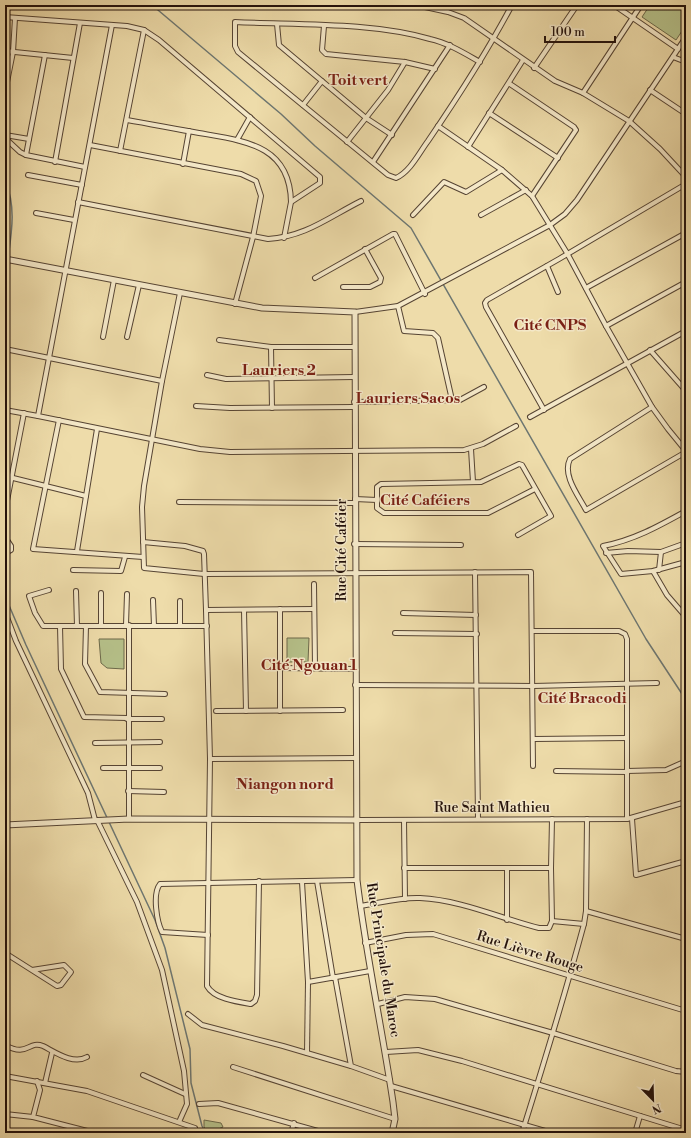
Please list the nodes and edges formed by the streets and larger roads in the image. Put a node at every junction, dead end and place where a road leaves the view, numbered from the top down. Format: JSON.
{"nodes":[{"id":1,"x":416,"y":5,"type":"edge"},
{"id":2,"x":512,"y":5,"type":"edge"},
{"id":3,"x":577,"y":5,"type":"edge"},
{"id":4,"x":614,"y":5,"type":"edge"},
{"id":5,"x":641,"y":5,"type":"edge"},
{"id":6,"x":5,"y":17,"type":"edge"},
{"id":7,"x":15,"y":18,"type":"junction"},
{"id":8,"x":632,"y":18,"type":"junction"},
{"id":9,"x":80,"y":23,"type":"junction"},
{"id":10,"x":277,"y":24,"type":"junction"},
{"id":11,"x":112,"y":25,"type":"junction"},
{"id":12,"x":324,"y":26,"type":"junction"},
{"id":13,"x":144,"y":30,"type":"junction"},
{"id":14,"x":686,"y":37,"type":"edge"},
{"id":15,"x":495,"y":38,"type":"junction"},
{"id":16,"x":450,"y":46,"type":"junction"},
{"id":17,"x":678,"y":49,"type":"junction"},
{"id":18,"x":5,"y":51,"type":"edge"},
{"id":19,"x":13,"y":52,"type":"junction"},
{"id":20,"x":45,"y":55,"type":"junction"},
{"id":21,"x":673,"y":57,"type":"junction"},
{"id":22,"x":73,"y":58,"type":"junction"},
{"id":23,"x":523,"y":60,"type":"junction"},
{"id":24,"x":405,"y":62,"type":"junction"},
{"id":25,"x":480,"y":62,"type":"junction"},
{"id":26,"x":686,"y":62,"type":"edge"},
{"id":27,"x":534,"y":68,"type":"junction"},
{"id":28,"x":435,"y":69,"type":"junction"},
{"id":29,"x":322,"y":81,"type":"junction"},
{"id":30,"x":6,"y":84,"type":"edge"},
{"id":31,"x":510,"y":84,"type":"junction"},
{"id":32,"x":650,"y":90,"type":"junction"},
{"id":33,"x":5,"y":92,"type":"edge"},
{"id":34,"x":583,"y":93,"type":"junction"},
{"id":35,"x":303,"y":105,"type":"junction"},
{"id":36,"x":489,"y":113,"type":"junction"},
{"id":37,"x":686,"y":114,"type":"edge"},
{"id":38,"x":250,"y":117,"type":"junction"},
{"id":39,"x":366,"y":118,"type":"junction"},
{"id":40,"x":127,"y":120,"type":"junction"},
{"id":41,"x":629,"y":121,"type":"junction"},
{"id":42,"x":438,"y":126,"type":"junction"},
{"id":43,"x":189,"y":131,"type":"junction"},
{"id":44,"x":392,"y":135,"type":"junction"},
{"id":45,"x":5,"y":137,"type":"edge"},
{"id":46,"x":29,"y":139,"type":"junction"},
{"id":47,"x":237,"y":140,"type":"junction"},
{"id":48,"x":347,"y":142,"type":"junction"},
{"id":49,"x":90,"y":145,"type":"junction"},
{"id":50,"x":468,"y":147,"type":"junction"},
{"id":51,"x":120,"y":151,"type":"junction"},
{"id":52,"x":26,"y":155,"type":"junction"},
{"id":53,"x":558,"y":158,"type":"junction"},
{"id":54,"x":55,"y":162,"type":"junction"},
{"id":55,"x":373,"y":162,"type":"junction"},
{"id":56,"x":182,"y":164,"type":"junction"},
{"id":57,"x":85,"y":168,"type":"junction"},
{"id":58,"x":502,"y":170,"type":"junction"},
{"id":59,"x":28,"y":175,"type":"dead end"},
{"id":60,"x":686,"y":177,"type":"edge"},
{"id":61,"x":82,"y":184,"type":"junction"},
{"id":62,"x":686,"y":184,"type":"edge"},
{"id":63,"x":526,"y":190,"type":"junction"},
{"id":64,"x":532,"y":196,"type":"junction"},
{"id":65,"x":361,"y":201,"type":"dead end"},
{"id":66,"x":78,"y":202,"type":"junction"},
{"id":67,"x":291,"y":202,"type":"junction"},
{"id":68,"x":36,"y":213,"type":"dead end"},
{"id":69,"x":413,"y":215,"type":"dead end"},
{"id":70,"x":481,"y":215,"type":"dead end"},
{"id":71,"x":74,"y":220,"type":"junction"},
{"id":72,"x":550,"y":225,"type":"junction"},
{"id":73,"x":686,"y":233,"type":"edge"},
{"id":74,"x":253,"y":237,"type":"junction"},
{"id":75,"x":284,"y":238,"type":"junction"},
{"id":76,"x":365,"y":249,"type":"junction"},
{"id":77,"x":567,"y":253,"type":"junction"},
{"id":78,"x":5,"y":259,"type":"edge"},
{"id":79,"x":547,"y":266,"type":"junction"},
{"id":80,"x":64,"y":271,"type":"junction"},
{"id":81,"x":315,"y":278,"type":"dead end"},
{"id":82,"x":114,"y":280,"type":"junction"},
{"id":83,"x":686,"y":282,"type":"edge"},
{"id":84,"x":139,"y":285,"type":"junction"},
{"id":85,"x":343,"y":287,"type":"dead end"},
{"id":86,"x":586,"y":288,"type":"junction"},
{"id":87,"x":558,"y":292,"type":"dead end"},
{"id":88,"x":180,"y":293,"type":"junction"},
{"id":89,"x":425,"y":294,"type":"junction"},
{"id":90,"x":235,"y":304,"type":"junction"},
{"id":91,"x":398,"y":306,"type":"junction"},
{"id":92,"x":355,"y":312,"type":"junction"},
{"id":93,"x":606,"y":326,"type":"junction"},
{"id":94,"x":686,"y":331,"type":"edge"},
{"id":95,"x":103,"y":337,"type":"dead end"},
{"id":96,"x":127,"y":337,"type":"dead end"},
{"id":97,"x":218,"y":340,"type":"dead end"},
{"id":98,"x":271,"y":347,"type":"junction"},
{"id":99,"x":355,"y":347,"type":"junction"},
{"id":100,"x":5,"y":349,"type":"edge"},
{"id":101,"x":650,"y":350,"type":"junction"},
{"id":102,"x":48,"y":358,"type":"junction"},
{"id":103,"x":628,"y":364,"type":"junction"},
{"id":104,"x":207,"y":375,"type":"dead end"},
{"id":105,"x":272,"y":377,"type":"junction"},
{"id":106,"x":354,"y":377,"type":"junction"},
{"id":107,"x":162,"y":381,"type":"junction"},
{"id":108,"x":484,"y":387,"type":"dead end"},
{"id":109,"x":686,"y":391,"type":"edge"},
{"id":110,"x":452,"y":400,"type":"junction"},
{"id":111,"x":354,"y":404,"type":"junction"},
{"id":112,"x":196,"y":406,"type":"dead end"},
{"id":113,"x":652,"y":407,"type":"junction"},
{"id":114,"x":272,"y":408,"type":"junction"},
{"id":115,"x":5,"y":410,"type":"edge"},
{"id":116,"x":544,"y":410,"type":"junction"},
{"id":117,"x":24,"y":414,"type":"junction"},
{"id":118,"x":38,"y":416,"type":"junction"},
{"id":119,"x":530,"y":417,"type":"dead end"},
{"id":120,"x":59,"y":420,"type":"junction"},
{"id":121,"x":516,"y":426,"type":"dead end"},
{"id":122,"x":97,"y":429,"type":"junction"},
{"id":123,"x":153,"y":439,"type":"junction"},
{"id":124,"x":471,"y":449,"type":"junction"},
{"id":125,"x":354,"y":451,"type":"junction"},
{"id":126,"x":686,"y":451,"type":"edge"},
{"id":127,"x":5,"y":476,"type":"edge"},
{"id":128,"x":11,"y":478,"type":"junction"},
{"id":129,"x":472,"y":482,"type":"junction"},
{"id":130,"x":45,"y":486,"type":"junction"},
{"id":131,"x":535,"y":489,"type":"junction"},
{"id":132,"x":86,"y":496,"type":"junction"},
{"id":133,"x":377,"y":500,"type":"junction"},
{"id":134,"x":355,"y":501,"type":"junction"},
{"id":135,"x":179,"y":502,"type":"dead end"},
{"id":136,"x":5,"y":511,"type":"edge"},
{"id":137,"x":686,"y":511,"type":"edge"},
{"id":138,"x":518,"y":535,"type":"dead end"},
{"id":139,"x":5,"y":537,"type":"edge"},
{"id":140,"x":143,"y":542,"type":"junction"},
{"id":141,"x":686,"y":543,"type":"edge"},
{"id":142,"x":354,"y":544,"type":"junction"},
{"id":143,"x":462,"y":545,"type":"dead end"},
{"id":144,"x":77,"y":551,"type":"junction"},
{"id":145,"x":661,"y":552,"type":"junction"},
{"id":146,"x":5,"y":553,"type":"edge"},
{"id":147,"x":606,"y":553,"type":"junction"},
{"id":148,"x":125,"y":556,"type":"junction"},
{"id":149,"x":143,"y":556,"type":"junction"},
{"id":150,"x":686,"y":562,"type":"edge"},
{"id":151,"x":74,"y":570,"type":"dead end"},
{"id":152,"x":659,"y":570,"type":"junction"},
{"id":153,"x":653,"y":571,"type":"junction"},
{"id":154,"x":475,"y":572,"type":"junction"},
{"id":155,"x":354,"y":573,"type":"junction"},
{"id":156,"x":204,"y":574,"type":"junction"},
{"id":157,"x":314,"y":584,"type":"dead end"},
{"id":158,"x":49,"y":590,"type":"dead end"},
{"id":159,"x":76,"y":591,"type":"dead end"},
{"id":160,"x":101,"y":593,"type":"dead end"},
{"id":161,"x":127,"y":594,"type":"dead end"},
{"id":162,"x":153,"y":600,"type":"dead end"},
{"id":163,"x":180,"y":602,"type":"dead end"},
{"id":164,"x":280,"y":609,"type":"junction"},
{"id":165,"x":314,"y":609,"type":"junction"},
{"id":166,"x":206,"y":610,"type":"junction"},
{"id":167,"x":244,"y":610,"type":"junction"},
{"id":168,"x":5,"y":612,"type":"edge"},
{"id":169,"x":403,"y":613,"type":"dead end"},
{"id":170,"x":476,"y":615,"type":"junction"},
{"id":171,"x":686,"y":617,"type":"edge"},
{"id":172,"x":127,"y":625,"type":"junction"},
{"id":173,"x":60,"y":626,"type":"junction"},
{"id":174,"x":77,"y":626,"type":"junction"},
{"id":175,"x":86,"y":626,"type":"junction"},
{"id":176,"x":101,"y":626,"type":"junction"},
{"id":177,"x":154,"y":626,"type":"junction"},
{"id":178,"x":180,"y":626,"type":"junction"},
{"id":179,"x":206,"y":626,"type":"junction"},
{"id":180,"x":5,"y":630,"type":"edge"},
{"id":181,"x":11,"y":630,"type":"junction"},
{"id":182,"x":532,"y":631,"type":"junction"},
{"id":183,"x":395,"y":633,"type":"dead end"},
{"id":184,"x":477,"y":634,"type":"junction"},
{"id":185,"x":315,"y":667,"type":"junction"},
{"id":186,"x":280,"y":668,"type":"junction"},
{"id":187,"x":355,"y":669,"type":"junction"},
{"id":188,"x":657,"y":683,"type":"dead end"},
{"id":189,"x":628,"y":684,"type":"junction"},
{"id":190,"x":355,"y":685,"type":"junction"},
{"id":191,"x":478,"y":685,"type":"junction"},
{"id":192,"x":533,"y":686,"type":"junction"},
{"id":193,"x":128,"y":693,"type":"junction"},
{"id":194,"x":164,"y":694,"type":"dead end"},
{"id":195,"x":343,"y":710,"type":"dead end"},
{"id":196,"x":216,"y":711,"type":"dead end"},
{"id":197,"x":246,"y":711,"type":"junction"},
{"id":198,"x":280,"y":711,"type":"junction"},
{"id":199,"x":127,"y":719,"type":"junction"},
{"id":200,"x":162,"y":719,"type":"dead end"},
{"id":201,"x":627,"y":738,"type":"junction"},
{"id":202,"x":534,"y":739,"type":"junction"},
{"id":203,"x":160,"y":742,"type":"dead end"},
{"id":204,"x":95,"y":743,"type":"dead end"},
{"id":205,"x":128,"y":744,"type":"junction"},
{"id":206,"x":356,"y":758,"type":"junction"},
{"id":207,"x":210,"y":759,"type":"junction"},
{"id":208,"x":684,"y":762,"type":"dead end"},
{"id":209,"x":533,"y":766,"type":"dead end"},
{"id":210,"x":103,"y":768,"type":"dead end"},
{"id":211,"x":128,"y":768,"type":"junction"},
{"id":212,"x":160,"y":768,"type":"dead end"},
{"id":213,"x":556,"y":771,"type":"dead end"},
{"id":214,"x":627,"y":771,"type":"junction"},
{"id":215,"x":356,"y":789,"type":"joint"},
{"id":216,"x":128,"y":791,"type":"junction"},
{"id":217,"x":164,"y":792,"type":"dead end"},
{"id":218,"x":686,"y":802,"type":"edge"},
{"id":219,"x":5,"y":814,"type":"edge"},
{"id":220,"x":129,"y":819,"type":"junction"},
{"id":221,"x":478,"y":819,"type":"junction"},
{"id":222,"x":552,"y":819,"type":"junction"},
{"id":223,"x":587,"y":819,"type":"junction"},
{"id":224,"x":629,"y":819,"type":"junction"},
{"id":225,"x":97,"y":820,"type":"junction"},
{"id":226,"x":210,"y":820,"type":"junction"},
{"id":227,"x":357,"y":820,"type":"junction"},
{"id":228,"x":404,"y":820,"type":"junction"},
{"id":229,"x":6,"y":825,"type":"edge"},
{"id":230,"x":686,"y":861,"type":"edge"},
{"id":231,"x":404,"y":868,"type":"junction"},
{"id":232,"x":551,"y":868,"type":"junction"},
{"id":233,"x":507,"y":869,"type":"junction"},
{"id":234,"x":357,"y":880,"type":"junction"},
{"id":235,"x":259,"y":881,"type":"junction"},
{"id":236,"x":317,"y":881,"type":"junction"},
{"id":237,"x":302,"y":882,"type":"junction"},
{"id":238,"x":208,"y":883,"type":"junction"},
{"id":239,"x":404,"y":899,"type":"junction"},
{"id":240,"x":360,"y":906,"type":"junction"},
{"id":241,"x":586,"y":911,"type":"junction"},
{"id":242,"x":507,"y":920,"type":"junction"},
{"id":243,"x":552,"y":921,"type":"junction"},
{"id":244,"x":584,"y":924,"type":"junction"},
{"id":245,"x":208,"y":934,"type":"junction"},
{"id":246,"x":686,"y":939,"type":"edge"},
{"id":247,"x":365,"y":943,"type":"junction"},
{"id":248,"x":5,"y":953,"type":"edge"},
{"id":249,"x":32,"y":970,"type":"junction"},
{"id":250,"x":370,"y":970,"type":"junction"},
{"id":251,"x":570,"y":976,"type":"junction"},
{"id":252,"x":334,"y":977,"type":"junction"},
{"id":253,"x":308,"y":982,"type":"junction"},
{"id":254,"x":378,"y":1004,"type":"junction"},
{"id":255,"x":686,"y":1011,"type":"edge"},
{"id":256,"x":188,"y":1014,"type":"dead end"},
{"id":257,"x":553,"y":1033,"type":"junction"},
{"id":258,"x":5,"y":1045,"type":"edge"},
{"id":259,"x":386,"y":1052,"type":"junction"},
{"id":260,"x":52,"y":1053,"type":"junction"},
{"id":261,"x":307,"y":1053,"type":"junction"},
{"id":262,"x":86,"y":1057,"type":"dead end"},
{"id":263,"x":351,"y":1066,"type":"junction"},
{"id":264,"x":233,"y":1067,"type":"dead end"},
{"id":265,"x":686,"y":1072,"type":"edge"},
{"id":266,"x":143,"y":1075,"type":"dead end"},
{"id":267,"x":5,"y":1076,"type":"edge"},
{"id":268,"x":37,"y":1081,"type":"junction"},
{"id":269,"x":390,"y":1083,"type":"junction"},
{"id":270,"x":536,"y":1083,"type":"junction"},
{"id":271,"x":46,"y":1084,"type":"junction"},
{"id":272,"x":186,"y":1094,"type":"junction"},
{"id":273,"x":199,"y":1104,"type":"dead end"},
{"id":274,"x":5,"y":1114,"type":"edge"},
{"id":275,"x":640,"y":1116,"type":"junction"},
{"id":276,"x":33,"y":1117,"type":"junction"},
{"id":277,"x":395,"y":1118,"type":"junction"},
{"id":278,"x":179,"y":1122,"type":"junction"},
{"id":279,"x":294,"y":1123,"type":"junction"},
{"id":280,"x":524,"y":1124,"type":"junction"},
{"id":281,"x":195,"y":1128,"type":"dead end"},
{"id":282,"x":686,"y":1130,"type":"edge"},
{"id":283,"x":222,"y":1131,"type":"dead end"},
{"id":284,"x":392,"y":1132,"type":"edge"},
{"id":285,"x":95,"y":1133,"type":"edge"},
{"id":286,"x":228,"y":1133,"type":"edge"},
{"id":287,"x":291,"y":1133,"type":"edge"},
{"id":288,"x":325,"y":1133,"type":"edge"},
{"id":289,"x":400,"y":1133,"type":"edge"},
{"id":290,"x":522,"y":1133,"type":"edge"},
{"id":291,"x":552,"y":1133,"type":"edge"},
{"id":292,"x":635,"y":1133,"type":"edge"}],
"edges":[{"from":1,"to":15,"type":"street"},
{"from":2,"to":15,"type":"street"},
{"from":3,"to":27,"type":"street"},
{"from":4,"to":8,"type":"street"},
{"from":5,"to":8,"type":"street"},
{"from":6,"to":7,"type":"street"},
{"from":7,"to":9,"type":"street"},
{"from":7,"to":19,"type":"street"},
{"from":8,"to":17,"type":"street"},
{"from":8,"to":34,"type":"street"},
{"from":9,"to":11,"type":"street"},
{"from":9,"to":22,"type":"street"},
{"from":10,"to":12,"type":"street"},
{"from":10,"to":29,"type":"street"},
{"from":10,"to":35,"type":"street"},
{"from":11,"to":13,"type":"street"},
{"from":11,"to":49,"type":"street"},
{"from":12,"to":16,"type":"street"},
{"from":12,"to":24,"type":"street"},
{"from":13,"to":38,"type":"street"},
{"from":13,"to":40,"type":"street"},
{"from":14,"to":17,"type":"street"},
{"from":15,"to":23,"type":"street"},
{"from":15,"to":25,"type":"street"},
{"from":16,"to":25,"type":"street"},
{"from":16,"to":28,"type":"street"},
{"from":17,"to":21,"type":"street"},
{"from":18,"to":19,"type":"street"},
{"from":19,"to":20,"type":"street"},
{"from":19,"to":30,"type":"street"},
{"from":20,"to":22,"type":"street"},
{"from":20,"to":46,"type":"street"},
{"from":21,"to":26,"type":"street"},
{"from":21,"to":32,"type":"street"},
{"from":22,"to":54,"type":"street"},
{"from":23,"to":27,"type":"street"},
{"from":23,"to":31,"type":"street"},
{"from":24,"to":28,"type":"street"},
{"from":24,"to":39,"type":"street"},
{"from":25,"to":42,"type":"street"},
{"from":27,"to":34,"type":"street"},
{"from":28,"to":44,"type":"street"},
{"from":29,"to":35,"type":"street"},
{"from":29,"to":39,"type":"street"},
{"from":30,"to":33,"type":"street"},
{"from":31,"to":36,"type":"street"},
{"from":31,"to":53,"type":"street"},
{"from":32,"to":37,"type":"street"},
{"from":32,"to":41,"type":"street"},
{"from":34,"to":41,"type":"street"},
{"from":35,"to":48,"type":"street"},
{"from":36,"to":50,"type":"street"},
{"from":36,"to":53,"type":"street"},
{"from":38,"to":47,"type":"street"},
{"from":38,"to":67,"type":"street"},
{"from":39,"to":44,"type":"street"},
{"from":39,"to":48,"type":"street"},
{"from":40,"to":43,"type":"street"},
{"from":40,"to":51,"type":"street"},
{"from":41,"to":60,"type":"street"},
{"from":41,"to":72,"type":"street"},
{"from":42,"to":50,"type":"street"},
{"from":42,"to":55,"type":"street"},
{"from":43,"to":47,"type":"street"},
{"from":43,"to":56,"type":"street"},
{"from":44,"to":55,"type":"street"},
{"from":45,"to":46,"type":"street"},
{"from":45,"to":52,"type":"street"},
{"from":46,"to":52,"type":"street"},
{"from":47,"to":67,"type":"street"},
{"from":48,"to":55,"type":"street"},
{"from":49,"to":51,"type":"street"},
{"from":49,"to":57,"type":"street"},
{"from":50,"to":58,"type":"street"},
{"from":51,"to":56,"type":"street"},
{"from":52,"to":54,"type":"street"},
{"from":53,"to":64,"type":"street"},
{"from":54,"to":57,"type":"street"},
{"from":56,"to":74,"type":"street"},
{"from":57,"to":61,"type":"street"},
{"from":58,"to":63,"type":"street"},
{"from":58,"to":69,"type":"street"},
{"from":59,"to":61,"type":"street"},
{"from":61,"to":66,"type":"street"},
{"from":62,"to":77,"type":"street"},
{"from":63,"to":64,"type":"street"},
{"from":63,"to":70,"type":"street"},
{"from":64,"to":72,"type":"street"},
{"from":65,"to":75,"type":"street"},
{"from":66,"to":71,"type":"street"},
{"from":66,"to":74,"type":"street"},
{"from":67,"to":75,"type":"street"},
{"from":68,"to":71,"type":"street"},
{"from":71,"to":80,"type":"street"},
{"from":72,"to":77,"type":"street"},
{"from":72,"to":89,"type":"street"},
{"from":73,"to":86,"type":"street"},
{"from":74,"to":75,"type":"street"},
{"from":74,"to":90,"type":"street"},
{"from":76,"to":81,"type":"street"},
{"from":76,"to":85,"type":"street"},
{"from":76,"to":89,"type":"street"},
{"from":77,"to":79,"type":"street"},
{"from":77,"to":86,"type":"street"},
{"from":78,"to":80,"type":"street"},
{"from":79,"to":87,"type":"street"},
{"from":79,"to":116,"type":"street"},
{"from":80,"to":82,"type":"street"},
{"from":80,"to":102,"type":"street"},
{"from":82,"to":84,"type":"street"},
{"from":82,"to":95,"type":"street"},
{"from":83,"to":93,"type":"street"},
{"from":84,"to":88,"type":"street"},
{"from":84,"to":96,"type":"street"},
{"from":86,"to":93,"type":"street"},
{"from":88,"to":90,"type":"street"},
{"from":88,"to":107,"type":"street"},
{"from":89,"to":91,"type":"street"},
{"from":90,"to":92,"type":"street"},
{"from":91,"to":92,"type":"street"},
{"from":91,"to":110,"type":"street"},
{"from":92,"to":99,"type":"street","name":"Rue Cité Caféier"},
{"from":93,"to":103,"type":"street"},
{"from":94,"to":101,"type":"street"},
{"from":97,"to":98,"type":"street"},
{"from":98,"to":99,"type":"street"},
{"from":98,"to":105,"type":"street"},
{"from":99,"to":106,"type":"street","name":"Rue Cité Caféier"},
{"from":100,"to":102,"type":"street"},
{"from":101,"to":103,"type":"street"},
{"from":101,"to":109,"type":"street"},
{"from":102,"to":107,"type":"street"},
{"from":102,"to":118,"type":"street"},
{"from":103,"to":113,"type":"street"},
{"from":103,"to":116,"type":"street"},
{"from":104,"to":105,"type":"street"},
{"from":105,"to":106,"type":"street"},
{"from":105,"to":114,"type":"street"},
{"from":106,"to":111,"type":"street","name":"Rue Cité Caféier"},
{"from":107,"to":123,"type":"street"},
{"from":108,"to":110,"type":"street"},
{"from":110,"to":111,"type":"street"},
{"from":111,"to":114,"type":"street"},
{"from":111,"to":125,"type":"street","name":"Rue Cité Caféier"},
{"from":112,"to":114,"type":"street"},
{"from":113,"to":126,"type":"street"},
{"from":113,"to":126,"type":"street"},
{"from":115,"to":117,"type":"street"},
{"from":116,"to":119,"type":"street"},
{"from":117,"to":118,"type":"street"},
{"from":117,"to":128,"type":"street"},
{"from":118,"to":120,"type":"street"},
{"from":120,"to":122,"type":"street"},
{"from":120,"to":130,"type":"street"},
{"from":121,"to":124,"type":"street"},
{"from":122,"to":123,"type":"street"},
{"from":122,"to":132,"type":"street"},
{"from":123,"to":125,"type":"street"},
{"from":123,"to":140,"type":"street"},
{"from":124,"to":125,"type":"street"},
{"from":124,"to":129,"type":"street"},
{"from":125,"to":134,"type":"street","name":"Rue Cité Caféier"},
{"from":127,"to":128,"type":"street"},
{"from":128,"to":130,"type":"street"},
{"from":128,"to":136,"type":"street"},
{"from":129,"to":131,"type":"street"},
{"from":129,"to":133,"type":"street"},
{"from":130,"to":132,"type":"street"},
{"from":130,"to":144,"type":"street"},
{"from":131,"to":133,"type":"street"},
{"from":131,"to":138,"type":"street"},
{"from":132,"to":144,"type":"street"},
{"from":133,"to":134,"type":"street"},
{"from":134,"to":135,"type":"street"},
{"from":134,"to":142,"type":"street","name":"Rue Cité Caféier"},
{"from":137,"to":147,"type":"street"},
{"from":139,"to":146,"type":"street"},
{"from":140,"to":149,"type":"street"},
{"from":140,"to":156,"type":"street"},
{"from":141,"to":145,"type":"street"},
{"from":142,"to":143,"type":"street"},
{"from":142,"to":155,"type":"street","name":"Rue Cité Caféier"},
{"from":144,"to":148,"type":"street"},
{"from":145,"to":147,"type":"street"},
{"from":145,"to":152,"type":"street"},
{"from":147,"to":153,"type":"street"},
{"from":148,"to":149,"type":"street"},
{"from":148,"to":151,"type":"street"},
{"from":149,"to":156,"type":"street"},
{"from":150,"to":152,"type":"street"},
{"from":152,"to":153,"type":"street"},
{"from":153,"to":171,"type":"street"},
{"from":154,"to":155,"type":"street"},
{"from":154,"to":170,"type":"street"},
{"from":154,"to":182,"type":"street"},
{"from":155,"to":156,"type":"street"},
{"from":155,"to":187,"type":"street","name":"Rue Cité Caféier"},
{"from":156,"to":166,"type":"street"},
{"from":157,"to":165,"type":"street"},
{"from":158,"to":173,"type":"street"},
{"from":159,"to":174,"type":"street"},
{"from":160,"to":176,"type":"street"},
{"from":161,"to":172,"type":"street"},
{"from":162,"to":177,"type":"street"},
{"from":163,"to":178,"type":"street"},
{"from":164,"to":165,"type":"street"},
{"from":164,"to":167,"type":"street"},
{"from":164,"to":186,"type":"street"},
{"from":165,"to":185,"type":"street"},
{"from":166,"to":167,"type":"street"},
{"from":166,"to":179,"type":"street"},
{"from":167,"to":197,"type":"street"},
{"from":168,"to":181,"type":"street"},
{"from":169,"to":170,"type":"street"},
{"from":170,"to":184,"type":"street"},
{"from":172,"to":176,"type":"street"},
{"from":172,"to":177,"type":"street"},
{"from":172,"to":193,"type":"street"},
{"from":173,"to":174,"type":"street"},
{"from":173,"to":199,"type":"street"},
{"from":174,"to":175,"type":"street"},
{"from":175,"to":176,"type":"street"},
{"from":175,"to":193,"type":"street"},
{"from":177,"to":178,"type":"street"},
{"from":178,"to":179,"type":"street"},
{"from":179,"to":207,"type":"street"},
{"from":180,"to":181,"type":"street"},
{"from":181,"to":225,"type":"street"},
{"from":182,"to":189,"type":"street"},
{"from":182,"to":192,"type":"street"},
{"from":183,"to":184,"type":"street"},
{"from":184,"to":191,"type":"street"},
{"from":185,"to":186,"type":"street"},
{"from":185,"to":187,"type":"street"},
{"from":186,"to":198,"type":"street"},
{"from":187,"to":190,"type":"street","name":"Rue Cité Caféier"},
{"from":188,"to":189,"type":"street"},
{"from":189,"to":192,"type":"street"},
{"from":189,"to":201,"type":"street"},
{"from":190,"to":191,"type":"street"},
{"from":190,"to":206,"type":"street","name":"Rue Cité Caféier"},
{"from":191,"to":192,"type":"street"},
{"from":191,"to":221,"type":"street"},
{"from":192,"to":202,"type":"street"},
{"from":193,"to":194,"type":"street"},
{"from":193,"to":199,"type":"street"},
{"from":195,"to":198,"type":"street"},
{"from":196,"to":197,"type":"street"},
{"from":197,"to":198,"type":"street"},
{"from":199,"to":200,"type":"street"},
{"from":199,"to":205,"type":"street"},
{"from":201,"to":202,"type":"street"},
{"from":201,"to":214,"type":"street"},
{"from":202,"to":209,"type":"street"},
{"from":203,"to":205,"type":"street"},
{"from":204,"to":205,"type":"street"},
{"from":205,"to":211,"type":"street"},
{"from":206,"to":207,"type":"street"},
{"from":206,"to":215,"type":"street","name":"Rue Cité Caféier"},
{"from":207,"to":226,"type":"street"},
{"from":208,"to":214,"type":"street"},
{"from":210,"to":211,"type":"street"},
{"from":211,"to":212,"type":"street"},
{"from":211,"to":216,"type":"street"},
{"from":213,"to":214,"type":"street"},
{"from":214,"to":224,"type":"street"},
{"from":215,"to":227,"type":"street","name":"Rue Principale du Maroc"},
{"from":216,"to":217,"type":"street"},
{"from":216,"to":220,"type":"street"},
{"from":218,"to":224,"type":"street","name":"Rue Saint Mathieu"},
{"from":219,"to":229,"type":"street"},
{"from":220,"to":225,"type":"street"},
{"from":220,"to":226,"type":"street"},
{"from":221,"to":222,"type":"street","name":"Rue Saint Mathieu"},
{"from":221,"to":228,"type":"street","name":"Rue Saint Mathieu"},
{"from":222,"to":223,"type":"street","name":"Rue Saint Mathieu"},
{"from":222,"to":232,"type":"street"},
{"from":223,"to":224,"type":"street","name":"Rue Saint Mathieu"},
{"from":223,"to":241,"type":"street"},
{"from":224,"to":230,"type":"street"},
{"from":225,"to":229,"type":"street"},
{"from":225,"to":272,"type":"street"},
{"from":226,"to":227,"type":"street"},
{"from":226,"to":238,"type":"street"},
{"from":227,"to":228,"type":"street","name":"Rue Saint Mathieu"},
{"from":227,"to":234,"type":"street","name":"Rue Principale du Maroc"},
{"from":228,"to":231,"type":"street"},
{"from":231,"to":233,"type":"street"},
{"from":231,"to":239,"type":"street"},
{"from":232,"to":233,"type":"street"},
{"from":232,"to":243,"type":"street"},
{"from":233,"to":242,"type":"street"},
{"from":234,"to":236,"type":"street"},
{"from":234,"to":240,"type":"street","name":"Rue Principale du Maroc"},
{"from":235,"to":237,"type":"street"},
{"from":235,"to":238,"type":"street"},
{"from":235,"to":245,"type":"street"},
{"from":236,"to":237,"type":"street"},
{"from":236,"to":252,"type":"street"},
{"from":237,"to":253,"type":"street"},
{"from":238,"to":245,"type":"street"},
{"from":238,"to":245,"type":"street"},
{"from":239,"to":240,"type":"street"},
{"from":239,"to":242,"type":"street"},
{"from":240,"to":247,"type":"street","name":"Rue Principale du Maroc"},
{"from":241,"to":244,"type":"street"},
{"from":241,"to":246,"type":"street"},
{"from":242,"to":243,"type":"street"},
{"from":243,"to":244,"type":"street"},
{"from":244,"to":251,"type":"street"},
{"from":247,"to":250,"type":"street","name":"Rue Principale du Maroc"},
{"from":247,"to":251,"type":"street","name":"Rue Lièvre Rouge"},
{"from":248,"to":249,"type":"street"},
{"from":249,"to":249,"type":"street"},
{"from":250,"to":252,"type":"street"},
{"from":250,"to":254,"type":"street","name":"Rue Principale du Maroc"},
{"from":251,"to":255,"type":"street","name":"Rue Lièvre Rouge"},
{"from":251,"to":257,"type":"street"},
{"from":252,"to":253,"type":"street"},
{"from":252,"to":263,"type":"street"},
{"from":253,"to":261,"type":"street"},
{"from":254,"to":257,"type":"street"},
{"from":254,"to":259,"type":"street","name":"Rue Principale du Maroc"},
{"from":256,"to":261,"type":"street"},
{"from":257,"to":265,"type":"street"},
{"from":257,"to":270,"type":"street"},
{"from":258,"to":260,"type":"street"},
{"from":259,"to":269,"type":"street","name":"Rue Principale du Maroc"},
{"from":259,"to":270,"type":"street"},
{"from":260,"to":262,"type":"street"},
{"from":260,"to":271,"type":"street"},
{"from":261,"to":263,"type":"street"},
{"from":263,"to":269,"type":"street"},
{"from":264,"to":277,"type":"street"},
{"from":266,"to":272,"type":"street"},
{"from":267,"to":268,"type":"street"},
{"from":268,"to":271,"type":"street"},
{"from":268,"to":276,"type":"street"},
{"from":269,"to":277,"type":"street","name":"Rue Principale du Maroc"},
{"from":269,"to":280,"type":"street"},
{"from":270,"to":275,"type":"street"},
{"from":270,"to":280,"type":"street"},
{"from":271,"to":278,"type":"street"},
{"from":272,"to":278,"type":"street"},
{"from":273,"to":279,"type":"street"},
{"from":274,"to":276,"type":"street"},
{"from":275,"to":282,"type":"street"},
{"from":275,"to":292,"type":"street"},
{"from":276,"to":285,"type":"street"},
{"from":277,"to":284,"type":"street","name":"Rue Principale du Maroc"},
{"from":278,"to":281,"type":"street"},
{"from":279,"to":287,"type":"street"},
{"from":279,"to":288,"type":"street"},
{"from":280,"to":290,"type":"street"},
{"from":280,"to":291,"type":"street"},
{"from":283,"to":286,"type":"street"},
{"from":284,"to":289,"type":"street"}]}
